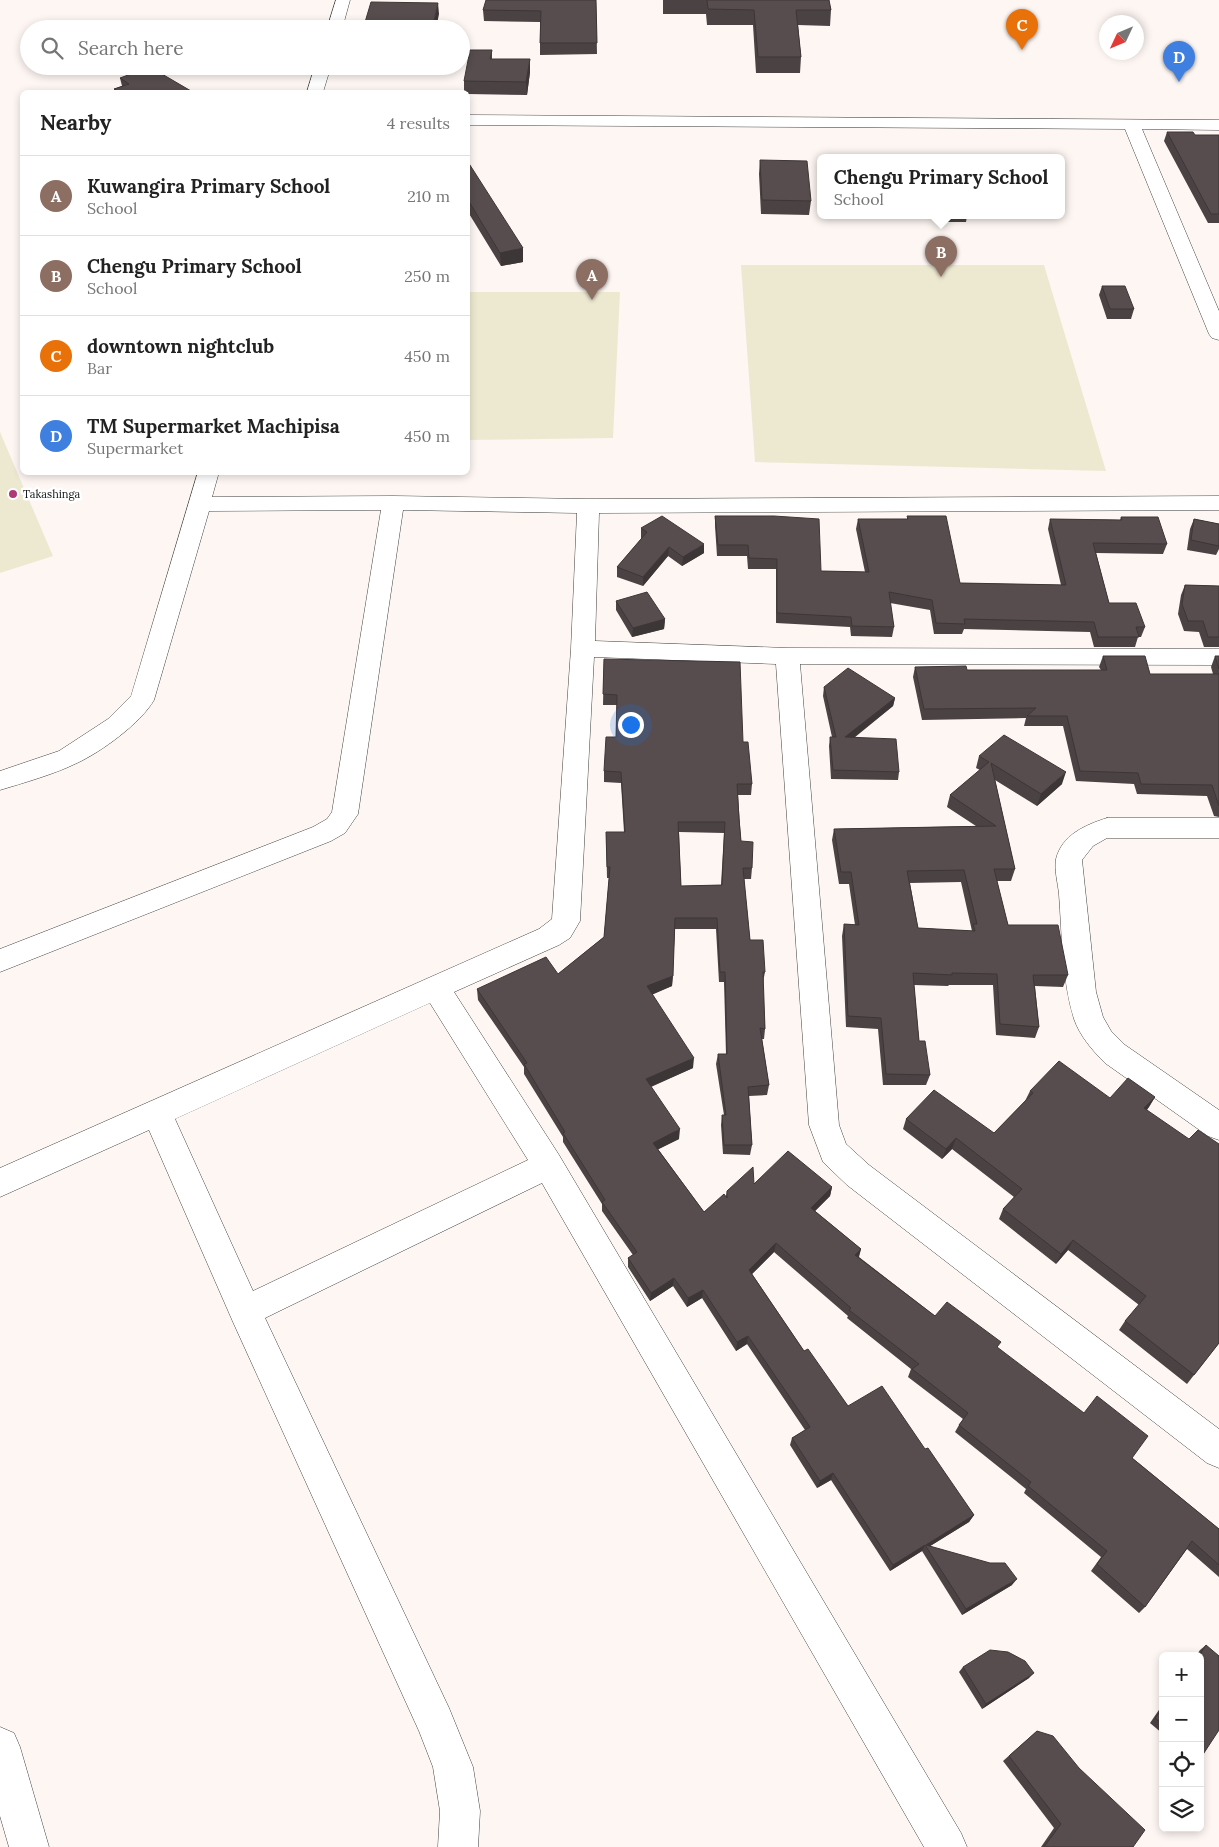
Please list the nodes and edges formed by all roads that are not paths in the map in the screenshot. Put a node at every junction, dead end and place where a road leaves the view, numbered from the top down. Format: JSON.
{"nodes":[{"id":1,"x":343,"y":0,"type":"edge"},
{"id":2,"x":337,"y":20,"type":"edge"},
{"id":3,"x":320,"y":75,"type":"edge"},
{"id":4,"x":316,"y":90,"type":"edge"},
{"id":5,"x":470,"y":120,"type":"edge"},
{"id":6,"x":1219,"y":125,"type":"edge"},
{"id":7,"x":1132,"y":126,"type":"junction"},
{"id":8,"x":1219,"y":334,"type":"edge"},
{"id":9,"x":208,"y":475,"type":"edge"},
{"id":10,"x":393,"y":503,"type":"junction"},
{"id":11,"x":1219,"y":503,"type":"edge"},
{"id":12,"x":200,"y":504,"type":"junction"},
{"id":13,"x":588,"y":506,"type":"junction"},
{"id":14,"x":583,"y":649,"type":"junction"},
{"id":15,"x":788,"y":656,"type":"junction"},
{"id":16,"x":1219,"y":657,"type":"edge"},
{"id":17,"x":0,"y":781,"type":"edge"},
{"id":18,"x":1219,"y":828,"type":"edge"},
{"id":19,"x":0,"y":961,"type":"edge"},
{"id":20,"x":437,"y":989,"type":"junction"},
{"id":21,"x":157,"y":1113,"type":"junction"},
{"id":22,"x":1219,"y":1127,"type":"edge"},
{"id":23,"x":548,"y":1165,"type":"junction"},
{"id":24,"x":0,"y":1183,"type":"edge"},
{"id":25,"x":245,"y":1311,"type":"junction"},
{"id":26,"x":1219,"y":1451,"type":"edge"},
{"id":27,"x":0,"y":1747,"type":"edge"},
{"id":28,"x":30,"y":1847,"type":"edge"},
{"id":29,"x":458,"y":1847,"type":"edge"},
{"id":30,"x":947,"y":1847,"type":"edge"}],
"edges":[{"from":1,"to":2,"type":"street"},
{"from":3,"to":4,"type":"street"},
{"from":5,"to":7,"type":"street"},
{"from":6,"to":7,"type":"street"},
{"from":7,"to":8,"type":"street"},
{"from":9,"to":12,"type":"street"},
{"from":10,"to":12,"type":"street"},
{"from":10,"to":13,"type":"street"},
{"from":10,"to":19,"type":"street"},
{"from":11,"to":13,"type":"street"},
{"from":12,"to":17,"type":"street"},
{"from":13,"to":14,"type":"street"},
{"from":14,"to":15,"type":"street"},
{"from":14,"to":20,"type":"street"},
{"from":15,"to":16,"type":"street"},
{"from":15,"to":26,"type":"street"},
{"from":18,"to":22,"type":"street"},
{"from":20,"to":21,"type":"street"},
{"from":20,"to":23,"type":"street"},
{"from":21,"to":24,"type":"street"},
{"from":21,"to":25,"type":"street"},
{"from":23,"to":25,"type":"street"},
{"from":23,"to":30,"type":"street"},
{"from":25,"to":29,"type":"street"},
{"from":27,"to":28,"type":"street"}]}
